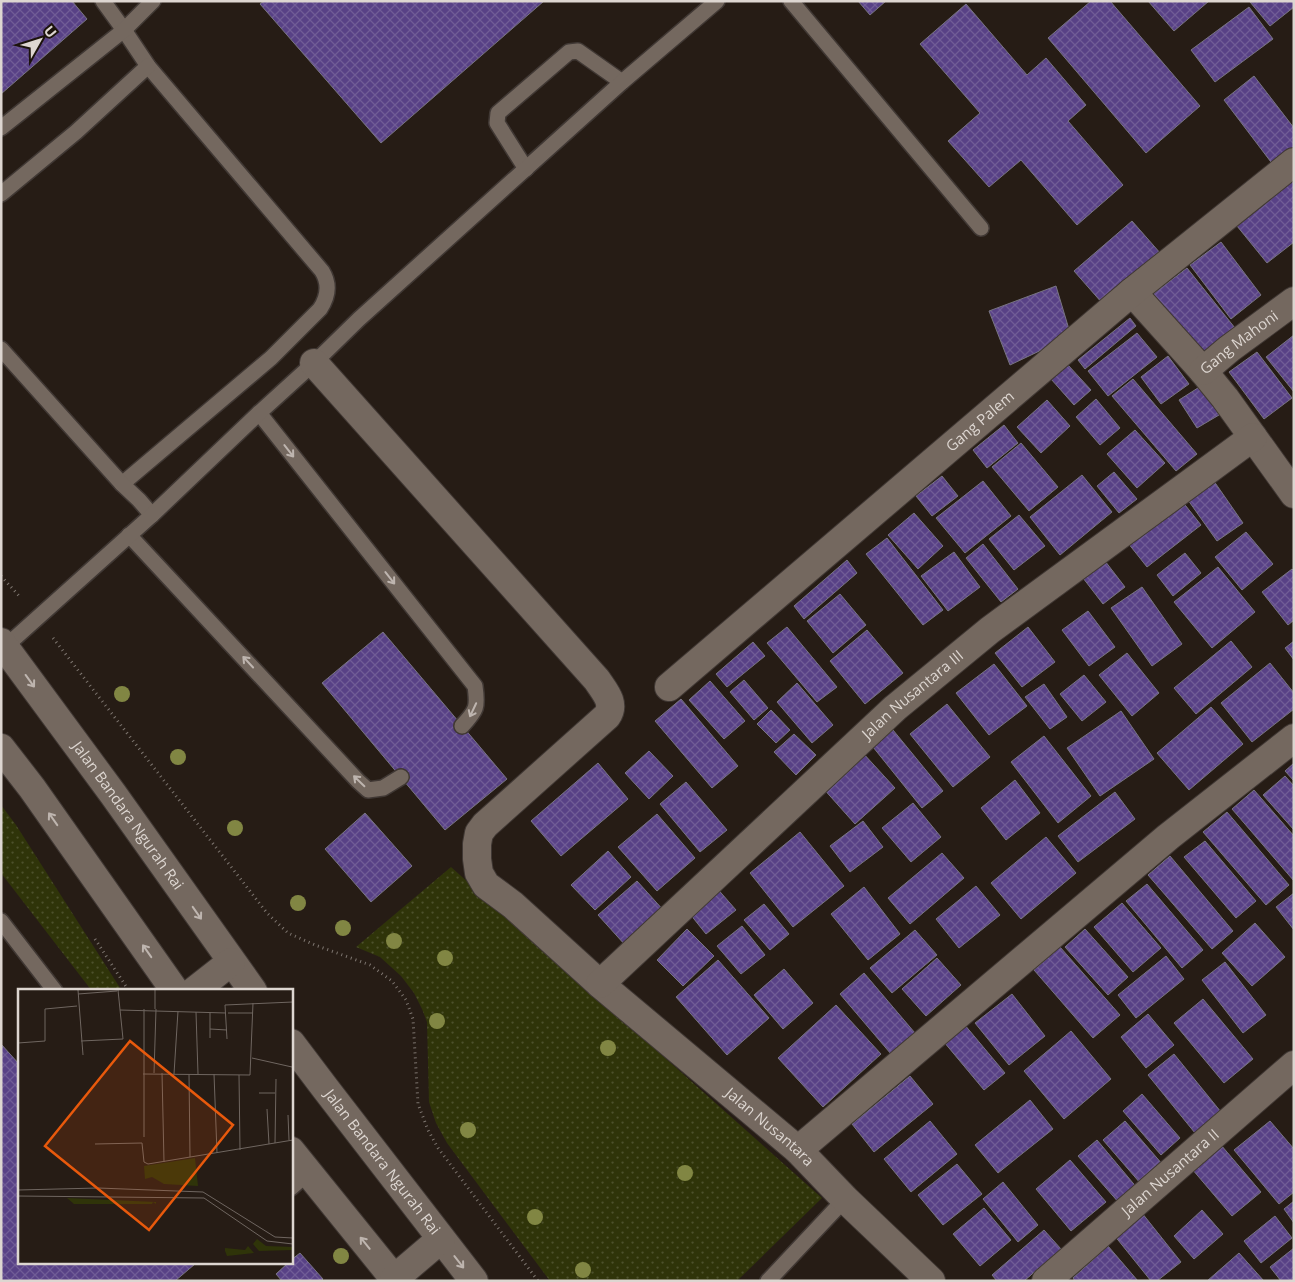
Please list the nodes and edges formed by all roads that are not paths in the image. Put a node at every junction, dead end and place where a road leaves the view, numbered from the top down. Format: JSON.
{"nodes":[{"id":1,"x":103,"y":1,"type":"edge"},
{"id":2,"x":153,"y":1,"type":"edge"},
{"id":3,"x":717,"y":1,"type":"edge"},
{"id":4,"x":791,"y":1,"type":"edge"},
{"id":5,"x":124,"y":30,"type":"junction"},
{"id":6,"x":148,"y":66,"type":"junction"},
{"id":7,"x":622,"y":82,"type":"junction"},
{"id":8,"x":1,"y":128,"type":"edge"},
{"id":9,"x":1294,"y":162,"type":"edge"},
{"id":10,"x":526,"y":169,"type":"junction"},
{"id":11,"x":1,"y":194,"type":"edge"},
{"id":12,"x":981,"y":228,"type":"dead end"},
{"id":13,"x":1132,"y":292,"type":"junction"},
{"id":14,"x":1294,"y":301,"type":"edge"},
{"id":15,"x":1,"y":349,"type":"edge"},
{"id":16,"x":314,"y":363,"type":"junction"},
{"id":17,"x":1203,"y":371,"type":"junction"},
{"id":18,"x":259,"y":413,"type":"junction"},
{"id":19,"x":1253,"y":437,"type":"junction"},
{"id":20,"x":122,"y":484,"type":"junction"},
{"id":21,"x":1294,"y":494,"type":"edge"},
{"id":22,"x":152,"y":515,"type":"junction"},
{"id":23,"x":130,"y":535,"type":"junction"},
{"id":24,"x":3,"y":645,"type":"edge"},
{"id":25,"x":669,"y":686,"type":"dead end"},
{"id":26,"x":462,"y":726,"type":"dead end"},
{"id":27,"x":1294,"y":738,"type":"edge"},
{"id":28,"x":1,"y":748,"type":"edge"},
{"id":29,"x":401,"y":777,"type":"dead end"},
{"id":30,"x":1,"y":920,"type":"edge"},
{"id":31,"x":232,"y":962,"type":"junction"},
{"id":32,"x":600,"y":984,"type":"junction"},
{"id":33,"x":53,"y":989,"type":"edge"},
{"id":34,"x":174,"y":989,"type":"edge"},
{"id":35,"x":197,"y":989,"type":"edge"},
{"id":36,"x":252,"y":989,"type":"edge"},
{"id":37,"x":292,"y":1043,"type":"edge"},
{"id":38,"x":1294,"y":1065,"type":"edge"},
{"id":39,"x":798,"y":1150,"type":"junction"},
{"id":40,"x":292,"y":1154,"type":"edge"},
{"id":41,"x":300,"y":1181,"type":"edge"},
{"id":42,"x":845,"y":1199,"type":"junction"},
{"id":43,"x":441,"y":1239,"type":"junction"},
{"id":44,"x":394,"y":1280,"type":"edge"},
{"id":45,"x":474,"y":1281,"type":"edge"},
{"id":46,"x":768,"y":1281,"type":"edge"},
{"id":47,"x":931,"y":1281,"type":"edge"},
{"id":48,"x":1046,"y":1281,"type":"edge"}],
"edges":[{"from":1,"to":5,"type":"lane"},
{"from":2,"to":5,"type":"lane"},
{"from":3,"to":7,"type":"lane"},
{"from":4,"to":12,"type":"lane"},
{"from":5,"to":6,"type":"lane"},
{"from":5,"to":8,"type":"lane"},
{"from":6,"to":11,"type":"lane"},
{"from":6,"to":20,"type":"lane"},
{"from":7,"to":10,"type":"lane"},
{"from":7,"to":10,"type":"lane"},
{"from":9,"to":13,"type":"street","name":"Gang Palem"},
{"from":10,"to":16,"type":"lane"},
{"from":13,"to":17,"type":"street"},
{"from":13,"to":25,"type":"street","name":"Gang Palem"},
{"from":14,"to":17,"type":"street","name":"Gang Mahoni"},
{"from":15,"to":20,"type":"lane"},
{"from":16,"to":18,"type":"lane"},
{"from":16,"to":32,"type":"street","name":"Jalan Nusantara"},
{"from":17,"to":19,"type":"street","name":"Gang Mahoni"},
{"from":18,"to":22,"type":"lane"},
{"from":18,"to":26,"type":"lane","one_way":true},
{"from":19,"to":21,"type":"street","name":"Gang Mahoni"},
{"from":19,"to":32,"type":"street","name":"Jalan Nusantara III"},
{"from":20,"to":22,"type":"lane"},
{"from":22,"to":23,"type":"lane"},
{"from":23,"to":24,"type":"lane"},
{"from":29,"to":23,"type":"lane","one_way":true},
{"from":24,"to":31,"type":"street","name":"Jalan Bandara Ngurah Rai","one_way":true},
{"from":27,"to":39,"type":"street"},
{"from":34,"to":28,"type":"street","one_way":true},
{"from":30,"to":33,"type":"lane"},
{"from":31,"to":35,"type":"street"},
{"from":31,"to":36,"type":"street","name":"Jalan Bandara Ngurah Rai"},
{"from":32,"to":39,"type":"street","name":"Jalan Nusantara"},
{"from":37,"to":43,"type":"street","name":"Jalan Bandara Ngurah Rai"},
{"from":38,"to":48,"type":"street","name":"Jalan Nusantara II"},
{"from":39,"to":42,"type":"street","name":"Jalan Nusantara"},
{"from":40,"to":41,"type":"street"},
{"from":44,"to":41,"type":"street","one_way":true},
{"from":42,"to":46,"type":"lane"},
{"from":42,"to":47,"type":"street","name":"Jalan Nusantara"},
{"from":43,"to":44,"type":"street"},
{"from":43,"to":45,"type":"street","name":"Jalan Bandara Ngurah Rai","one_way":true}]}
